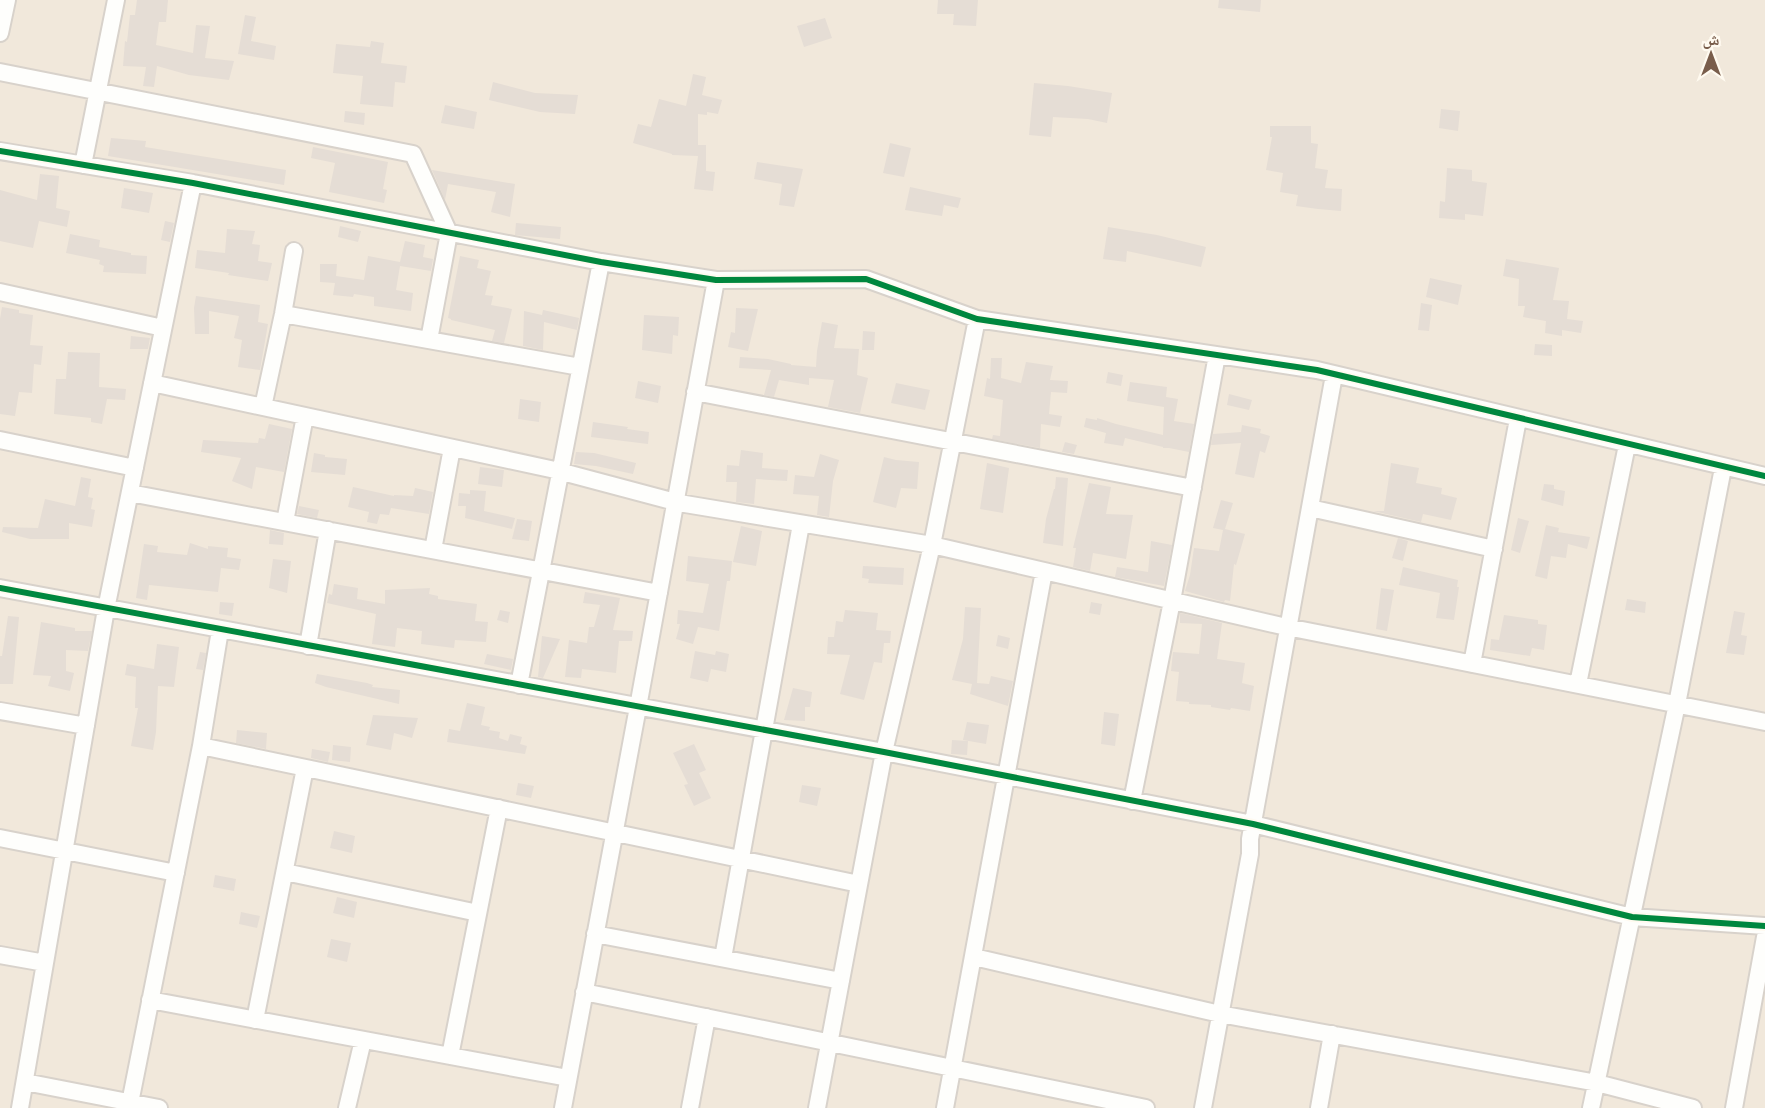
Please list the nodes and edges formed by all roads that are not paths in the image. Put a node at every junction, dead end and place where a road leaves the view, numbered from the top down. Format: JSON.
{"nodes":[{"id":1,"x":7,"y":0,"type":"edge"},
{"id":2,"x":116,"y":0,"type":"edge"},
{"id":3,"x":0,"y":33,"type":"edge"},
{"id":4,"x":0,"y":72,"type":"edge"},
{"id":5,"x":98,"y":92,"type":"junction"},
{"id":6,"x":0,"y":151,"type":"edge"},
{"id":7,"x":83,"y":165,"type":"junction"},
{"id":8,"x":193,"y":183,"type":"junction"},
{"id":9,"x":449,"y":233,"type":"junction"},
{"id":10,"x":294,"y":251,"type":"dead end"},
{"id":11,"x":601,"y":262,"type":"junction"},
{"id":12,"x":716,"y":280,"type":"junction"},
{"id":13,"x":0,"y":292,"type":"edge"},
{"id":14,"x":283,"y":314,"type":"junction"},
{"id":15,"x":977,"y":319,"type":"junction"},
{"id":16,"x":163,"y":328,"type":"junction"},
{"id":17,"x":429,"y":340,"type":"junction"},
{"id":18,"x":1217,"y":355,"type":"junction"},
{"id":19,"x":580,"y":367,"type":"junction"},
{"id":20,"x":1334,"y":375,"type":"junction"},
{"id":21,"x":152,"y":383,"type":"junction"},
{"id":22,"x":695,"y":392,"type":"junction"},
{"id":23,"x":263,"y":407,"type":"junction"},
{"id":24,"x":305,"y":416,"type":"junction"},
{"id":25,"x":1518,"y":419,"type":"junction"},
{"id":26,"x":0,"y":440,"type":"edge"},
{"id":27,"x":952,"y":442,"type":"junction"},
{"id":28,"x":1627,"y":444,"type":"junction"},
{"id":29,"x":452,"y":448,"type":"junction"},
{"id":30,"x":135,"y":468,"type":"junction"},
{"id":31,"x":1723,"y":468,"type":"junction"},
{"id":32,"x":560,"y":472,"type":"junction"},
{"id":33,"x":1765,"y":476,"type":"edge"},
{"id":34,"x":1193,"y":488,"type":"junction"},
{"id":35,"x":130,"y":493,"type":"junction"},
{"id":36,"x":675,"y":502,"type":"junction"},
{"id":37,"x":1310,"y":508,"type":"junction"},
{"id":38,"x":285,"y":522,"type":"junction"},
{"id":39,"x":801,"y":524,"type":"junction"},
{"id":40,"x":328,"y":530,"type":"junction"},
{"id":41,"x":932,"y":545,"type":"junction"},
{"id":42,"x":1494,"y":549,"type":"junction"},
{"id":43,"x":433,"y":550,"type":"junction"},
{"id":44,"x":541,"y":570,"type":"junction"},
{"id":45,"x":1044,"y":571,"type":"junction"},
{"id":46,"x":0,"y":588,"type":"edge"},
{"id":47,"x":659,"y":593,"type":"junction"},
{"id":48,"x":1172,"y":601,"type":"junction"},
{"id":49,"x":106,"y":609,"type":"junction"},
{"id":50,"x":1288,"y":627,"type":"junction"},
{"id":51,"x":220,"y":630,"type":"junction"},
{"id":52,"x":308,"y":646,"type":"junction"},
{"id":53,"x":1472,"y":664,"type":"junction"},
{"id":54,"x":1578,"y":684,"type":"junction"},
{"id":55,"x":519,"y":685,"type":"junction"},
{"id":56,"x":1677,"y":704,"type":"junction"},
{"id":57,"x":638,"y":707,"type":"junction"},
{"id":58,"x":0,"y":711,"type":"edge"},
{"id":59,"x":1765,"y":722,"type":"edge"},
{"id":60,"x":86,"y":726,"type":"junction"},
{"id":61,"x":764,"y":730,"type":"junction"},
{"id":62,"x":201,"y":746,"type":"junction"},
{"id":63,"x":884,"y":753,"type":"junction"},
{"id":64,"x":305,"y":768,"type":"junction"},
{"id":65,"x":1006,"y":776,"type":"junction"},
{"id":66,"x":1132,"y":801,"type":"junction"},
{"id":67,"x":499,"y":808,"type":"junction"},
{"id":68,"x":1253,"y":824,"type":"junction"},
{"id":69,"x":614,"y":832,"type":"junction"},
{"id":70,"x":0,"y":838,"type":"edge"},
{"id":71,"x":64,"y":851,"type":"junction"},
{"id":72,"x":741,"y":859,"type":"junction"},
{"id":73,"x":285,"y":872,"type":"junction"},
{"id":74,"x":176,"y":873,"type":"junction"},
{"id":75,"x":859,"y":884,"type":"junction"},
{"id":76,"x":478,"y":913,"type":"junction"},
{"id":77,"x":1632,"y":917,"type":"junction"},
{"id":78,"x":1765,"y":926,"type":"edge"},
{"id":79,"x":595,"y":934,"type":"junction"},
{"id":80,"x":1765,"y":938,"type":"edge"},
{"id":81,"x":0,"y":955,"type":"edge"},
{"id":82,"x":974,"y":957,"type":"junction"},
{"id":83,"x":723,"y":958,"type":"junction"},
{"id":84,"x":45,"y":963,"type":"junction"},
{"id":85,"x":841,"y":981,"type":"junction"},
{"id":86,"x":584,"y":992,"type":"junction"},
{"id":87,"x":150,"y":1000,"type":"junction"},
{"id":88,"x":1220,"y":1014,"type":"junction"},
{"id":89,"x":707,"y":1017,"type":"junction"},
{"id":90,"x":255,"y":1020,"type":"junction"},
{"id":91,"x":1332,"y":1034,"type":"junction"},
{"id":92,"x":363,"y":1040,"type":"junction"},
{"id":93,"x":829,"y":1042,"type":"junction"},
{"id":94,"x":450,"y":1056,"type":"junction"},
{"id":95,"x":954,"y":1068,"type":"junction"},
{"id":96,"x":568,"y":1078,"type":"junction"},
{"id":97,"x":25,"y":1082,"type":"junction"},
{"id":98,"x":1597,"y":1083,"type":"junction"},
{"id":99,"x":130,"y":1105,"type":"edge"},
{"id":100,"x":20,"y":1108,"type":"edge"},
{"id":101,"x":159,"y":1108,"type":"edge"},
{"id":102,"x":347,"y":1108,"type":"edge"},
{"id":103,"x":562,"y":1108,"type":"edge"},
{"id":104,"x":690,"y":1108,"type":"edge"},
{"id":105,"x":817,"y":1108,"type":"edge"},
{"id":106,"x":945,"y":1108,"type":"edge"},
{"id":107,"x":1146,"y":1108,"type":"edge"},
{"id":108,"x":1203,"y":1108,"type":"edge"},
{"id":109,"x":1319,"y":1108,"type":"edge"},
{"id":110,"x":1591,"y":1108,"type":"edge"},
{"id":111,"x":1693,"y":1108,"type":"edge"},
{"id":112,"x":1734,"y":1108,"type":"edge"}],
"edges":[{"from":1,"to":3,"type":"street"},
{"from":2,"to":5,"type":"street"},
{"from":4,"to":5,"type":"street"},
{"from":5,"to":7,"type":"street"},
{"from":5,"to":9,"type":"street"},
{"from":6,"to":7,"type":"street"},
{"from":7,"to":8,"type":"street"},
{"from":8,"to":9,"type":"street"},
{"from":8,"to":16,"type":"street"},
{"from":9,"to":11,"type":"street"},
{"from":9,"to":17,"type":"street"},
{"from":10,"to":14,"type":"street"},
{"from":11,"to":12,"type":"street"},
{"from":11,"to":19,"type":"street"},
{"from":12,"to":15,"type":"street"},
{"from":12,"to":22,"type":"street"},
{"from":13,"to":16,"type":"street"},
{"from":14,"to":17,"type":"street"},
{"from":14,"to":23,"type":"street"},
{"from":15,"to":18,"type":"street"},
{"from":15,"to":27,"type":"street"},
{"from":16,"to":21,"type":"street"},
{"from":17,"to":19,"type":"street"},
{"from":18,"to":20,"type":"street"},
{"from":18,"to":34,"type":"street"},
{"from":19,"to":32,"type":"street"},
{"from":20,"to":25,"type":"street"},
{"from":20,"to":37,"type":"street"},
{"from":21,"to":23,"type":"street"},
{"from":21,"to":30,"type":"street"},
{"from":22,"to":27,"type":"street"},
{"from":22,"to":36,"type":"street"},
{"from":23,"to":24,"type":"street"},
{"from":24,"to":29,"type":"street"},
{"from":24,"to":38,"type":"street"},
{"from":25,"to":28,"type":"street"},
{"from":25,"to":42,"type":"street"},
{"from":26,"to":30,"type":"street"},
{"from":27,"to":34,"type":"street"},
{"from":27,"to":41,"type":"street"},
{"from":28,"to":31,"type":"street"},
{"from":28,"to":54,"type":"street"},
{"from":29,"to":32,"type":"street"},
{"from":29,"to":43,"type":"street"},
{"from":30,"to":35,"type":"street"},
{"from":31,"to":33,"type":"street"},
{"from":31,"to":56,"type":"street"},
{"from":32,"to":36,"type":"street"},
{"from":32,"to":44,"type":"street"},
{"from":34,"to":48,"type":"street"},
{"from":35,"to":38,"type":"street"},
{"from":35,"to":49,"type":"street"},
{"from":36,"to":39,"type":"street"},
{"from":36,"to":47,"type":"street"},
{"from":37,"to":42,"type":"street"},
{"from":37,"to":50,"type":"street"},
{"from":38,"to":40,"type":"street"},
{"from":39,"to":41,"type":"street"},
{"from":39,"to":61,"type":"street"},
{"from":40,"to":43,"type":"street"},
{"from":40,"to":52,"type":"street"},
{"from":41,"to":45,"type":"street"},
{"from":41,"to":63,"type":"street"},
{"from":42,"to":53,"type":"street"},
{"from":43,"to":44,"type":"street"},
{"from":44,"to":47,"type":"street"},
{"from":44,"to":55,"type":"street"},
{"from":45,"to":48,"type":"street"},
{"from":45,"to":65,"type":"street"},
{"from":46,"to":49,"type":"street"},
{"from":47,"to":57,"type":"street"},
{"from":48,"to":50,"type":"street"},
{"from":48,"to":66,"type":"street"},
{"from":49,"to":51,"type":"street"},
{"from":49,"to":60,"type":"street"},
{"from":50,"to":53,"type":"street"},
{"from":50,"to":68,"type":"street"},
{"from":51,"to":52,"type":"street"},
{"from":51,"to":62,"type":"street"},
{"from":52,"to":55,"type":"street"},
{"from":53,"to":54,"type":"street"},
{"from":54,"to":56,"type":"street"},
{"from":55,"to":57,"type":"street"},
{"from":56,"to":59,"type":"street"},
{"from":56,"to":77,"type":"street"},
{"from":57,"to":61,"type":"street"},
{"from":57,"to":69,"type":"street"},
{"from":58,"to":60,"type":"street"},
{"from":60,"to":71,"type":"street"},
{"from":61,"to":63,"type":"street"},
{"from":61,"to":72,"type":"street"},
{"from":62,"to":64,"type":"street"},
{"from":62,"to":74,"type":"street"},
{"from":63,"to":65,"type":"street"},
{"from":63,"to":75,"type":"street"},
{"from":64,"to":67,"type":"street"},
{"from":64,"to":73,"type":"street"},
{"from":65,"to":66,"type":"street"},
{"from":65,"to":82,"type":"street"},
{"from":66,"to":68,"type":"street"},
{"from":67,"to":69,"type":"street"},
{"from":67,"to":76,"type":"street"},
{"from":68,"to":77,"type":"street"},
{"from":68,"to":88,"type":"street"},
{"from":69,"to":72,"type":"street"},
{"from":69,"to":79,"type":"street"},
{"from":70,"to":71,"type":"street"},
{"from":71,"to":74,"type":"street"},
{"from":71,"to":84,"type":"street"},
{"from":72,"to":75,"type":"street"},
{"from":72,"to":83,"type":"street"},
{"from":73,"to":76,"type":"street"},
{"from":73,"to":90,"type":"street"},
{"from":74,"to":87,"type":"street"},
{"from":75,"to":85,"type":"street"},
{"from":76,"to":94,"type":"street"},
{"from":77,"to":78,"type":"street"},
{"from":77,"to":98,"type":"street"},
{"from":79,"to":83,"type":"street"},
{"from":79,"to":86,"type":"street"},
{"from":80,"to":112,"type":"street"},
{"from":81,"to":84,"type":"street"},
{"from":82,"to":88,"type":"street"},
{"from":82,"to":95,"type":"street"},
{"from":83,"to":85,"type":"street"},
{"from":84,"to":97,"type":"street"},
{"from":85,"to":93,"type":"street"},
{"from":86,"to":89,"type":"street"},
{"from":86,"to":96,"type":"street"},
{"from":87,"to":90,"type":"street"},
{"from":87,"to":99,"type":"street"},
{"from":88,"to":91,"type":"street"},
{"from":88,"to":108,"type":"street"},
{"from":89,"to":93,"type":"street"},
{"from":89,"to":104,"type":"street"},
{"from":90,"to":92,"type":"street"},
{"from":91,"to":98,"type":"street"},
{"from":91,"to":109,"type":"street"},
{"from":92,"to":94,"type":"street"},
{"from":92,"to":102,"type":"street"},
{"from":93,"to":95,"type":"street"},
{"from":93,"to":105,"type":"street"},
{"from":94,"to":96,"type":"street"},
{"from":95,"to":106,"type":"street"},
{"from":95,"to":107,"type":"street"},
{"from":96,"to":103,"type":"street"},
{"from":97,"to":99,"type":"street"},
{"from":97,"to":100,"type":"street"},
{"from":98,"to":110,"type":"street"},
{"from":98,"to":111,"type":"street"},
{"from":99,"to":101,"type":"street"}]}
